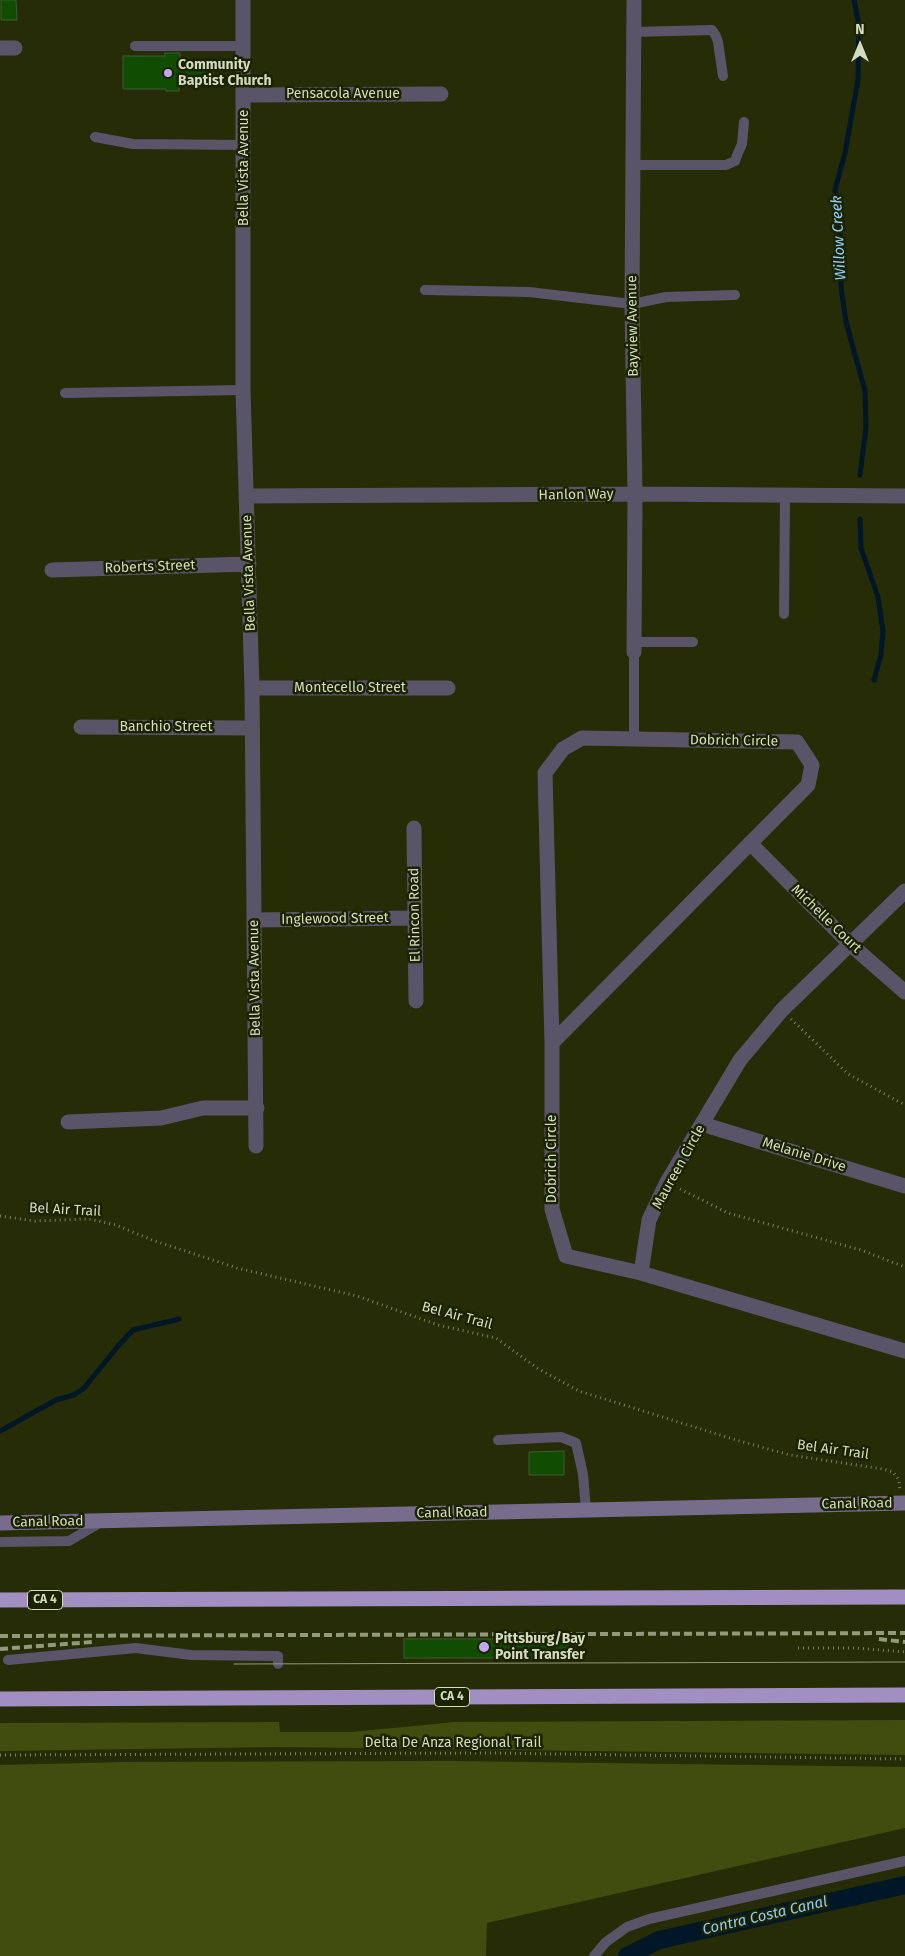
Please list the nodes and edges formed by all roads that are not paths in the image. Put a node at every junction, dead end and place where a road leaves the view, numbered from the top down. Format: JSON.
{"nodes":[{"id":1,"x":243,"y":0,"type":"edge"},
{"id":2,"x":634,"y":0,"type":"edge"},
{"id":3,"x":634,"y":32,"type":"junction"},
{"id":4,"x":135,"y":46,"type":"dead end"},
{"id":5,"x":244,"y":46,"type":"junction"},
{"id":6,"x":723,"y":76,"type":"dead end"},
{"id":7,"x":441,"y":94,"type":"dead end"},
{"id":8,"x":244,"y":95,"type":"junction"},
{"id":9,"x":744,"y":122,"type":"dead end"},
{"id":10,"x":95,"y":137,"type":"dead end"},
{"id":11,"x":244,"y":145,"type":"junction"},
{"id":12,"x":633,"y":165,"type":"junction"},
{"id":13,"x":425,"y":290,"type":"dead end"},
{"id":14,"x":735,"y":295,"type":"dead end"},
{"id":15,"x":632,"y":304,"type":"junction"},
{"id":16,"x":243,"y":390,"type":"junction"},
{"id":17,"x":65,"y":393,"type":"dead end"},
{"id":18,"x":636,"y":494,"type":"junction"},
{"id":19,"x":785,"y":495,"type":"junction"},
{"id":20,"x":246,"y":496,"type":"junction"},
{"id":21,"x":905,"y":496,"type":"edge"},
{"id":22,"x":249,"y":564,"type":"junction"},
{"id":23,"x":52,"y":570,"type":"dead end"},
{"id":24,"x":784,"y":614,"type":"dead end"},
{"id":25,"x":694,"y":642,"type":"dead end"},
{"id":26,"x":634,"y":647,"type":"junction"},
{"id":27,"x":252,"y":688,"type":"junction"},
{"id":28,"x":448,"y":688,"type":"dead end"},
{"id":29,"x":81,"y":727,"type":"dead end"},
{"id":30,"x":251,"y":728,"type":"junction"},
{"id":31,"x":634,"y":739,"type":"junction"},
{"id":32,"x":414,"y":828,"type":"dead end"},
{"id":33,"x":750,"y":843,"type":"junction"},
{"id":34,"x":905,"y":891,"type":"edge"},
{"id":35,"x":415,"y":918,"type":"junction"},
{"id":36,"x":254,"y":920,"type":"junction"},
{"id":37,"x":850,"y":944,"type":"junction"},
{"id":38,"x":905,"y":992,"type":"edge"},
{"id":39,"x":416,"y":1001,"type":"dead end"},
{"id":40,"x":552,"y":1043,"type":"junction"},
{"id":41,"x":256,"y":1108,"type":"junction"},
{"id":42,"x":68,"y":1122,"type":"dead end"},
{"id":43,"x":702,"y":1124,"type":"junction"},
{"id":44,"x":256,"y":1146,"type":"dead end"},
{"id":45,"x":905,"y":1186,"type":"edge"},
{"id":46,"x":641,"y":1273,"type":"junction"},
{"id":47,"x":905,"y":1351,"type":"edge"},
{"id":48,"x":498,"y":1440,"type":"dead end"},
{"id":49,"x":904,"y":1503,"type":"edge"},
{"id":50,"x":586,"y":1510,"type":"junction"},
{"id":51,"x":103,"y":1521,"type":"junction"},
{"id":52,"x":0,"y":1523,"type":"edge"},
{"id":53,"x":0,"y":1542,"type":"edge"},
{"id":54,"x":905,"y":1597,"type":"edge"},
{"id":55,"x":0,"y":1600,"type":"edge"},
{"id":56,"x":8,"y":1660,"type":"dead end"},
{"id":57,"x":278,"y":1664,"type":"dead end"},
{"id":58,"x":905,"y":1695,"type":"edge"},
{"id":59,"x":0,"y":1699,"type":"edge"},
{"id":60,"x":905,"y":1861,"type":"edge"},
{"id":61,"x":594,"y":1956,"type":"edge"}],
"edges":[{"from":1,"to":5,"type":"street","name":"Bella Vista Avenue"},
{"from":2,"to":3,"type":"street","name":"Bayview Avenue"},
{"from":3,"to":6,"type":"lane"},
{"from":3,"to":12,"type":"street","name":"Bayview Avenue"},
{"from":4,"to":5,"type":"lane"},
{"from":5,"to":8,"type":"street","name":"Bella Vista Avenue"},
{"from":7,"to":8,"type":"street","name":"Pensacola Avenue"},
{"from":8,"to":11,"type":"street","name":"Bella Vista Avenue"},
{"from":9,"to":12,"type":"lane"},
{"from":10,"to":11,"type":"lane"},
{"from":11,"to":16,"type":"street","name":"Bella Vista Avenue"},
{"from":12,"to":15,"type":"street","name":"Bayview Avenue"},
{"from":13,"to":15,"type":"lane"},
{"from":14,"to":15,"type":"lane"},
{"from":15,"to":18,"type":"street","name":"Bayview Avenue"},
{"from":16,"to":17,"type":"lane"},
{"from":16,"to":20,"type":"street","name":"Bella Vista Avenue"},
{"from":18,"to":19,"type":"street","name":"Hanlon Way"},
{"from":18,"to":20,"type":"street","name":"Hanlon Way"},
{"from":18,"to":26,"type":"street","name":"Bayview Avenue"},
{"from":19,"to":21,"type":"street","name":"Hanlon Way"},
{"from":19,"to":24,"type":"lane"},
{"from":20,"to":22,"type":"street","name":"Bella Vista Avenue"},
{"from":22,"to":23,"type":"street","name":"Roberts Street"},
{"from":22,"to":27,"type":"street","name":"Bella Vista Avenue"},
{"from":25,"to":26,"type":"lane"},
{"from":26,"to":31,"type":"lane"},
{"from":27,"to":28,"type":"street","name":"Montecello Street"},
{"from":27,"to":30,"type":"street","name":"Bella Vista Avenue"},
{"from":29,"to":30,"type":"street","name":"Banchio Street"},
{"from":30,"to":36,"type":"street","name":"Bella Vista Avenue"},
{"from":31,"to":33,"type":"street","name":"Dobrich Circle"},
{"from":31,"to":40,"type":"street","name":"Dobrich Circle"},
{"from":32,"to":35,"type":"street","name":"El Rincon Road"},
{"from":33,"to":37,"type":"street","name":"Michelle Court"},
{"from":33,"to":40,"type":"street","name":"Dobrich Circle"},
{"from":34,"to":37,"type":"street","name":"Maureen Circle"},
{"from":35,"to":36,"type":"street","name":"Inglewood Street"},
{"from":35,"to":39,"type":"street","name":"El Rincon Road"},
{"from":36,"to":41,"type":"street","name":"Bella Vista Avenue"},
{"from":37,"to":38,"type":"street","name":"Michelle Court"},
{"from":37,"to":43,"type":"street","name":"Maureen Circle"},
{"from":40,"to":46,"type":"street","name":"Dobrich Circle"},
{"from":41,"to":42,"type":"street"},
{"from":41,"to":44,"type":"street","name":"Bella Vista Avenue"},
{"from":43,"to":45,"type":"street","name":"Melanie Drive"},
{"from":43,"to":46,"type":"street","name":"Maureen Circle"},
{"from":46,"to":47,"type":"street"},
{"from":48,"to":50,"type":"lane"},
{"from":49,"to":50,"type":"street","name":"Canal Road"},
{"from":50,"to":51,"type":"street","name":"Canal Road"},
{"from":51,"to":52,"type":"street","name":"Canal Road"},
{"from":51,"to":53,"type":"lane"},
{"from":54,"to":55,"type":"highway","number":"CA 4"},
{"from":56,"to":57,"type":"lane"},
{"from":58,"to":59,"type":"highway","number":"CA 4"},
{"from":60,"to":61,"type":"lane"}]}
